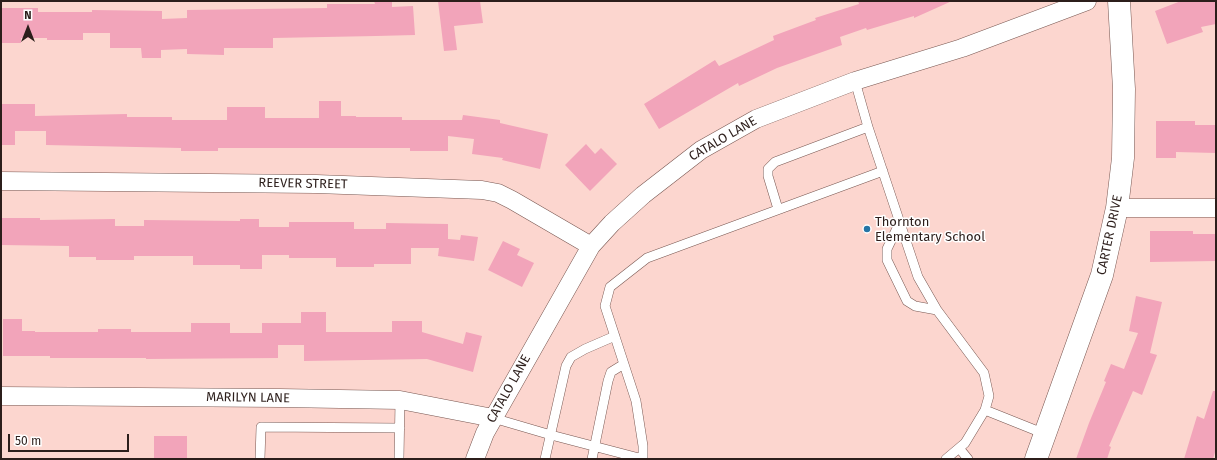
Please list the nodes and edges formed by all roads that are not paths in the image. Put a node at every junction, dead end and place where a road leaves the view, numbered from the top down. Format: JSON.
{"nodes":[{"id":1,"x":1087,"y":1,"type":"edge"},
{"id":2,"x":1119,"y":1,"type":"edge"},
{"id":3,"x":854,"y":81,"type":"junction"},
{"id":4,"x":868,"y":127,"type":"junction"},
{"id":5,"x":883,"y":171,"type":"junction"},
{"id":6,"x":1,"y":181,"type":"edge"},
{"id":7,"x":1117,"y":208,"type":"junction"},
{"id":8,"x":1216,"y":208,"type":"edge"},
{"id":9,"x":778,"y":210,"type":"junction"},
{"id":10,"x":900,"y":222,"type":"junction"},
{"id":11,"x":591,"y":246,"type":"junction"},
{"id":12,"x":937,"y":310,"type":"junction"},
{"id":13,"x":615,"y":336,"type":"junction"},
{"id":14,"x":624,"y":364,"type":"junction"},
{"id":15,"x":1,"y":396,"type":"edge"},
{"id":16,"x":400,"y":400,"type":"junction"},
{"id":17,"x":985,"y":410,"type":"junction"},
{"id":18,"x":493,"y":418,"type":"junction"},
{"id":19,"x":400,"y":428,"type":"junction"},
{"id":20,"x":1045,"y":434,"type":"junction"},
{"id":21,"x":551,"y":435,"type":"junction"},
{"id":22,"x":595,"y":446,"type":"junction"},
{"id":23,"x":959,"y":448,"type":"junction"},
{"id":24,"x":260,"y":459,"type":"edge"},
{"id":25,"x":399,"y":459,"type":"edge"},
{"id":26,"x":475,"y":459,"type":"edge"},
{"id":27,"x":545,"y":459,"type":"edge"},
{"id":28,"x":592,"y":459,"type":"edge"},
{"id":29,"x":643,"y":459,"type":"edge"},
{"id":30,"x":946,"y":459,"type":"edge"},
{"id":31,"x":968,"y":459,"type":"edge"},
{"id":32,"x":1036,"y":459,"type":"edge"}],
"edges":[{"from":1,"to":3,"type":"street","name":"CATALO LANE"},
{"from":2,"to":7,"type":"street","name":"CARTER DRIVE"},
{"from":3,"to":4,"type":"lane"},
{"from":3,"to":11,"type":"street","name":"CATALO LANE"},
{"from":4,"to":5,"type":"lane"},
{"from":4,"to":9,"type":"lane"},
{"from":5,"to":9,"type":"lane"},
{"from":5,"to":10,"type":"lane"},
{"from":6,"to":11,"type":"street","name":"REEVER STREET"},
{"from":7,"to":8,"type":"street"},
{"from":7,"to":20,"type":"street","name":"CARTER DRIVE"},
{"from":9,"to":13,"type":"lane"},
{"from":10,"to":12,"type":"lane"},
{"from":10,"to":12,"type":"lane"},
{"from":11,"to":18,"type":"street","name":"CATALO LANE"},
{"from":12,"to":17,"type":"lane"},
{"from":13,"to":14,"type":"lane"},
{"from":13,"to":21,"type":"lane"},
{"from":14,"to":22,"type":"lane"},
{"from":14,"to":29,"type":"lane"},
{"from":15,"to":16,"type":"street","name":"MARILYN LANE"},
{"from":16,"to":18,"type":"street","name":"MARILYN LANE"},
{"from":16,"to":19,"type":"lane"},
{"from":17,"to":20,"type":"lane"},
{"from":17,"to":23,"type":"lane"},
{"from":18,"to":21,"type":"lane"},
{"from":18,"to":26,"type":"street","name":"CATALO LANE"},
{"from":19,"to":24,"type":"lane"},
{"from":19,"to":25,"type":"lane"},
{"from":20,"to":32,"type":"street","name":"CARTER DRIVE"},
{"from":21,"to":22,"type":"lane"},
{"from":21,"to":27,"type":"lane"},
{"from":22,"to":28,"type":"lane"},
{"from":22,"to":29,"type":"lane"},
{"from":23,"to":30,"type":"lane"},
{"from":23,"to":31,"type":"lane"}]}
